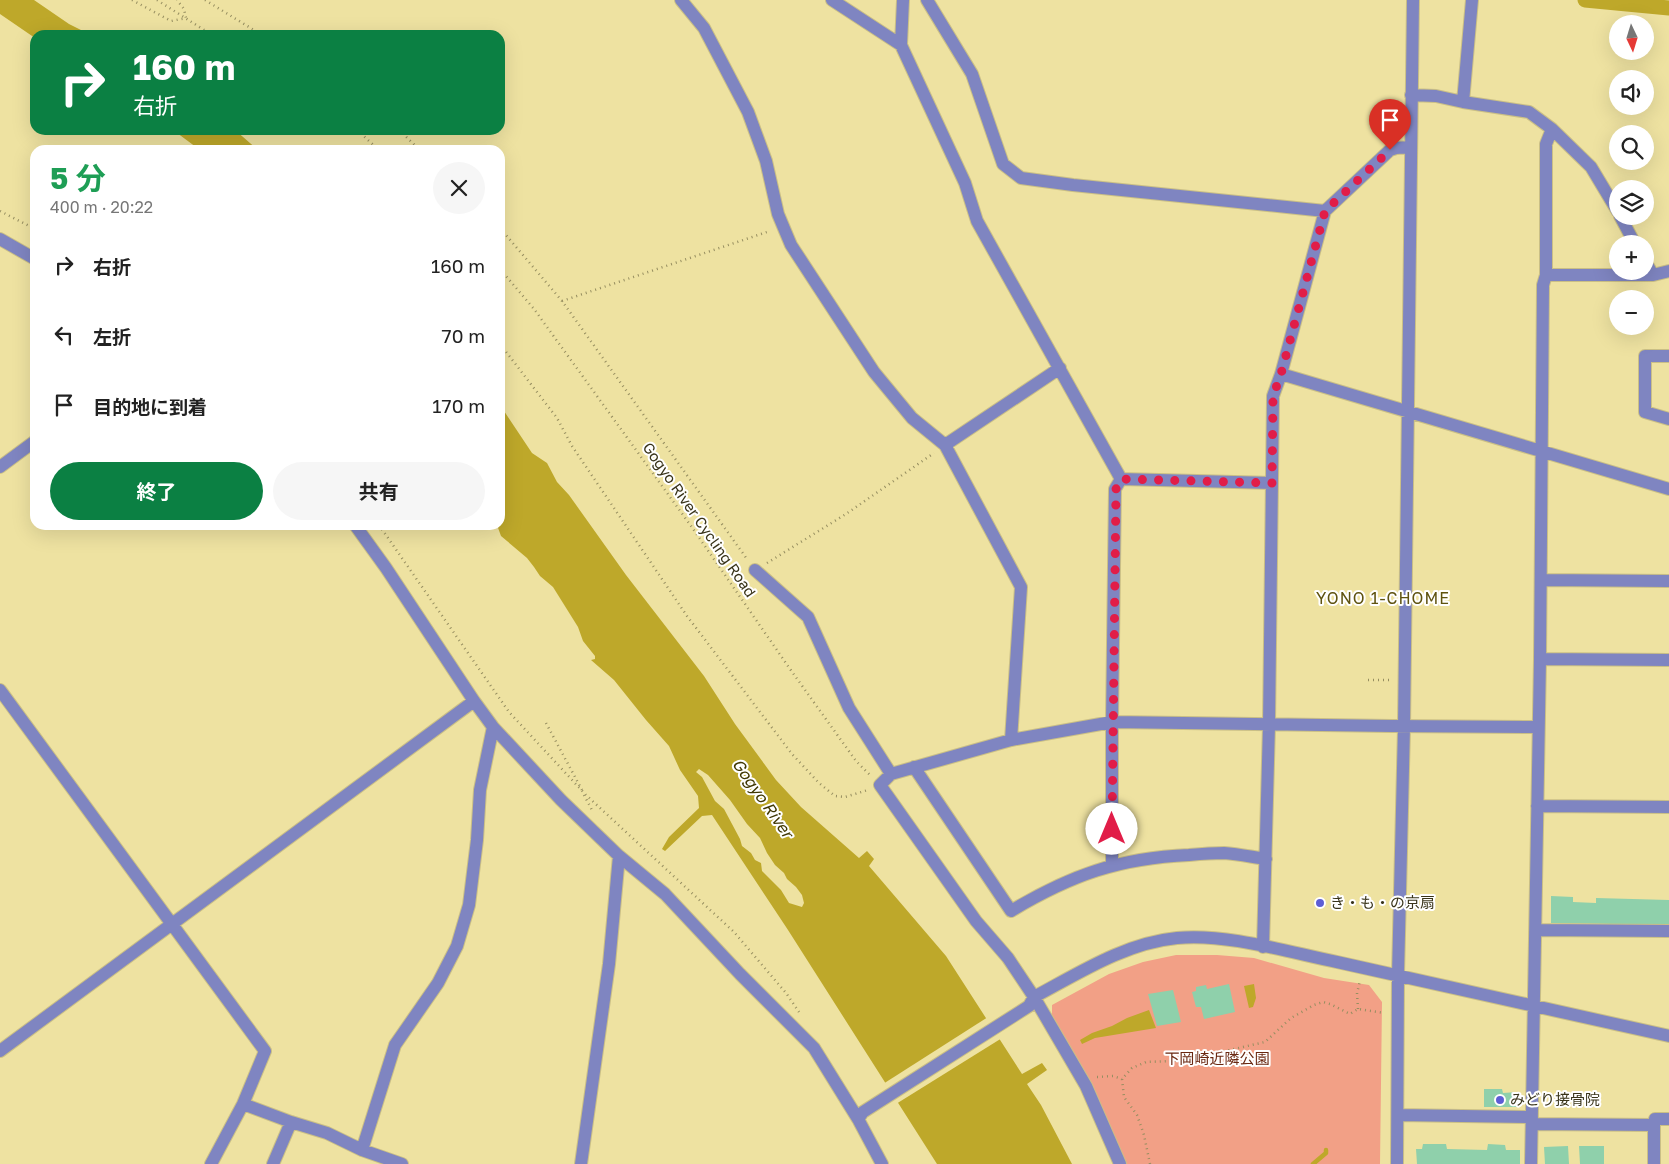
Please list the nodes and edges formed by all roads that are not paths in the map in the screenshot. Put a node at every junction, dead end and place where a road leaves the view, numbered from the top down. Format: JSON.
{"nodes":[{"id":1,"x":681,"y":0,"type":"edge"},
{"id":2,"x":832,"y":0,"type":"edge"},
{"id":3,"x":903,"y":0,"type":"edge"},
{"id":4,"x":927,"y":0,"type":"edge"},
{"id":5,"x":1413,"y":0,"type":"edge"},
{"id":6,"x":1472,"y":0,"type":"edge"},
{"id":7,"x":901,"y":45,"type":"junction"},
{"id":8,"x":1411,"y":95,"type":"junction"},
{"id":9,"x":1464,"y":102,"type":"junction"},
{"id":10,"x":1552,"y":129,"type":"junction"},
{"id":11,"x":1410,"y":147,"type":"junction"},
{"id":12,"x":1609,"y":196,"type":"edge"},
{"id":13,"x":1325,"y":211,"type":"junction"},
{"id":14,"x":0,"y":239,"type":"edge"},
{"id":15,"x":30,"y":256,"type":"edge"},
{"id":16,"x":1669,"y":271,"type":"edge"},
{"id":17,"x":1546,"y":275,"type":"junction"},
{"id":18,"x":1609,"y":275,"type":"edge"},
{"id":19,"x":1654,"y":275,"type":"edge"},
{"id":20,"x":1669,"y":356,"type":"edge"},
{"id":21,"x":1060,"y":368,"type":"junction"},
{"id":22,"x":1281,"y":374,"type":"junction"},
{"id":23,"x":1408,"y":412,"type":"junction"},
{"id":24,"x":1669,"y":418,"type":"edge"},
{"id":25,"x":30,"y":445,"type":"edge"},
{"id":26,"x":945,"y":445,"type":"junction"},
{"id":27,"x":1541,"y":450,"type":"junction"},
{"id":28,"x":0,"y":467,"type":"edge"},
{"id":29,"x":1121,"y":479,"type":"junction"},
{"id":30,"x":1272,"y":483,"type":"junction"},
{"id":31,"x":1669,"y":489,"type":"edge"},
{"id":32,"x":359,"y":530,"type":"edge"},
{"id":33,"x":755,"y":570,"type":"road end"},
{"id":34,"x":1541,"y":580,"type":"junction"},
{"id":35,"x":1669,"y":581,"type":"edge"},
{"id":36,"x":1540,"y":659,"type":"junction"},
{"id":37,"x":1669,"y":660,"type":"edge"},
{"id":38,"x":0,"y":690,"type":"edge"},
{"id":39,"x":474,"y":701,"type":"junction"},
{"id":40,"x":1112,"y":722,"type":"junction"},
{"id":41,"x":1269,"y":725,"type":"junction"},
{"id":42,"x":1404,"y":726,"type":"junction"},
{"id":43,"x":1538,"y":726,"type":"junction"},
{"id":44,"x":493,"y":727,"type":"junction"},
{"id":45,"x":1011,"y":740,"type":"junction"},
{"id":46,"x":914,"y":767,"type":"junction"},
{"id":47,"x":891,"y":774,"type":"junction"},
{"id":48,"x":1537,"y":806,"type":"junction"},
{"id":49,"x":1669,"y":807,"type":"edge"},
{"id":50,"x":619,"y":856,"type":"junction"},
{"id":51,"x":1266,"y":859,"type":"junction"},
{"id":52,"x":1112,"y":865,"type":"junction"},
{"id":53,"x":173,"y":924,"type":"junction"},
{"id":54,"x":1536,"y":930,"type":"junction"},
{"id":55,"x":1669,"y":931,"type":"edge"},
{"id":56,"x":1263,"y":947,"type":"junction"},
{"id":57,"x":1398,"y":976,"type":"junction"},
{"id":58,"x":1032,"y":1001,"type":"junction"},
{"id":59,"x":1534,"y":1007,"type":"junction"},
{"id":60,"x":1669,"y":1036,"type":"edge"},
{"id":61,"x":0,"y":1052,"type":"edge"},
{"id":62,"x":243,"y":1104,"type":"junction"},
{"id":63,"x":1398,"y":1114,"type":"junction"},
{"id":64,"x":860,"y":1115,"type":"junction"},
{"id":65,"x":1669,"y":1119,"type":"edge"},
{"id":66,"x":1532,"y":1120,"type":"junction"},
{"id":67,"x":292,"y":1122,"type":"junction"},
{"id":68,"x":1654,"y":1125,"type":"junction"},
{"id":69,"x":362,"y":1150,"type":"junction"},
{"id":70,"x":211,"y":1164,"type":"edge"},
{"id":71,"x":273,"y":1164,"type":"edge"},
{"id":72,"x":402,"y":1164,"type":"edge"},
{"id":73,"x":581,"y":1164,"type":"edge"},
{"id":74,"x":882,"y":1164,"type":"edge"},
{"id":75,"x":1120,"y":1164,"type":"edge"},
{"id":76,"x":1397,"y":1164,"type":"edge"},
{"id":77,"x":1531,"y":1164,"type":"edge"},
{"id":78,"x":1654,"y":1164,"type":"edge"}],
"edges":[{"from":1,"to":26,"type":"street"},
{"from":2,"to":7,"type":"street"},
{"from":3,"to":7,"type":"street"},
{"from":4,"to":13,"type":"street"},
{"from":5,"to":8,"type":"street"},
{"from":6,"to":9,"type":"street"},
{"from":7,"to":21,"type":"street"},
{"from":8,"to":9,"type":"street"},
{"from":8,"to":11,"type":"street"},
{"from":9,"to":10,"type":"street"},
{"from":10,"to":12,"type":"street"},
{"from":10,"to":17,"type":"street"},
{"from":11,"to":13,"type":"street"},
{"from":11,"to":23,"type":"street"},
{"from":13,"to":22,"type":"street"},
{"from":14,"to":15,"type":"street"},
{"from":16,"to":19,"type":"street"},
{"from":17,"to":18,"type":"street"},
{"from":17,"to":27,"type":"street"},
{"from":20,"to":24,"type":"street"},
{"from":21,"to":26,"type":"street"},
{"from":21,"to":29,"type":"street"},
{"from":22,"to":23,"type":"street"},
{"from":22,"to":30,"type":"street"},
{"from":23,"to":27,"type":"street"},
{"from":23,"to":42,"type":"street"},
{"from":25,"to":28,"type":"street"},
{"from":26,"to":45,"type":"street"},
{"from":27,"to":31,"type":"street"},
{"from":27,"to":34,"type":"street"},
{"from":29,"to":30,"type":"street"},
{"from":29,"to":40,"type":"street"},
{"from":30,"to":41,"type":"street"},
{"from":32,"to":39,"type":"street"},
{"from":33,"to":47,"type":"street"},
{"from":34,"to":35,"type":"street"},
{"from":34,"to":36,"type":"street"},
{"from":36,"to":37,"type":"street"},
{"from":36,"to":43,"type":"street"},
{"from":38,"to":53,"type":"street"},
{"from":39,"to":44,"type":"street"},
{"from":39,"to":53,"type":"street"},
{"from":40,"to":41,"type":"street"},
{"from":40,"to":45,"type":"street"},
{"from":40,"to":52,"type":"street"},
{"from":41,"to":42,"type":"street"},
{"from":41,"to":51,"type":"street"},
{"from":42,"to":43,"type":"street"},
{"from":42,"to":57,"type":"street"},
{"from":43,"to":48,"type":"street"},
{"from":44,"to":50,"type":"street"},
{"from":44,"to":69,"type":"street"},
{"from":45,"to":46,"type":"street"},
{"from":46,"to":47,"type":"street"},
{"from":46,"to":52,"type":"street"},
{"from":47,"to":58,"type":"street"},
{"from":48,"to":49,"type":"street"},
{"from":48,"to":54,"type":"street"},
{"from":50,"to":64,"type":"street"},
{"from":50,"to":73,"type":"street"},
{"from":51,"to":52,"type":"street"},
{"from":51,"to":56,"type":"street"},
{"from":53,"to":61,"type":"street"},
{"from":53,"to":62,"type":"street"},
{"from":54,"to":55,"type":"street"},
{"from":54,"to":59,"type":"street"},
{"from":56,"to":57,"type":"street"},
{"from":56,"to":58,"type":"street"},
{"from":57,"to":59,"type":"street"},
{"from":57,"to":63,"type":"street"},
{"from":58,"to":64,"type":"street"},
{"from":58,"to":75,"type":"street"},
{"from":59,"to":60,"type":"street"},
{"from":59,"to":66,"type":"street"},
{"from":62,"to":67,"type":"street"},
{"from":62,"to":70,"type":"street"},
{"from":63,"to":66,"type":"street"},
{"from":63,"to":76,"type":"street"},
{"from":64,"to":74,"type":"street"},
{"from":65,"to":68,"type":"street"},
{"from":66,"to":68,"type":"street"},
{"from":66,"to":77,"type":"street"},
{"from":67,"to":69,"type":"street"},
{"from":67,"to":71,"type":"street"},
{"from":68,"to":78,"type":"street"},
{"from":69,"to":72,"type":"street"}]}
